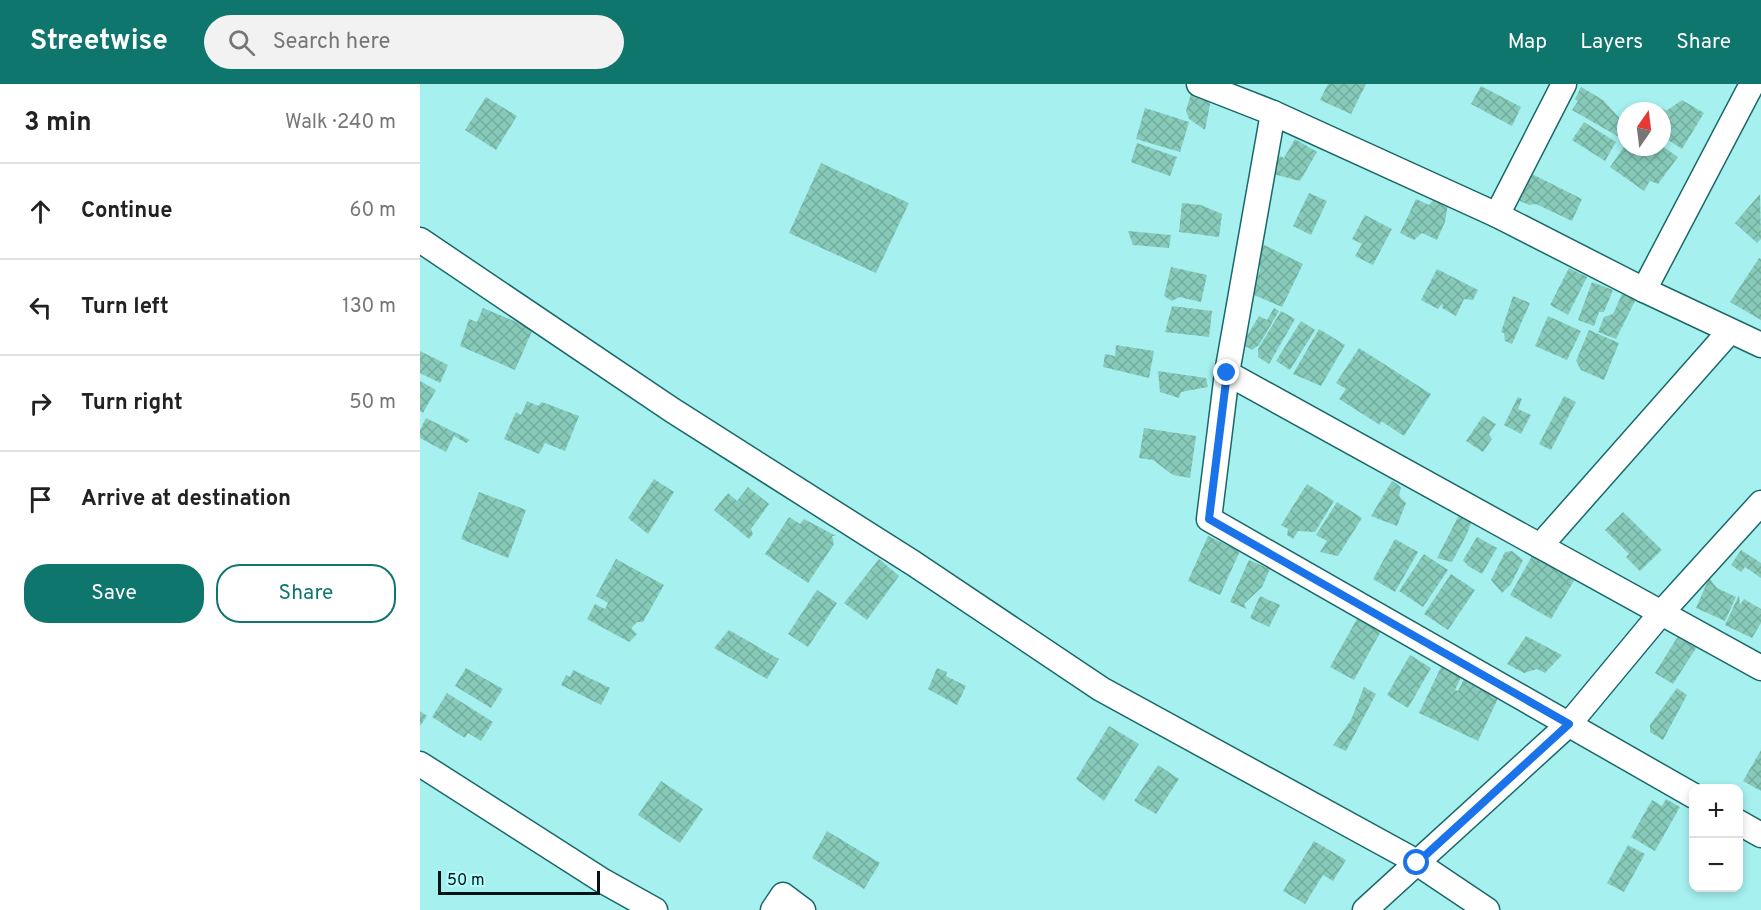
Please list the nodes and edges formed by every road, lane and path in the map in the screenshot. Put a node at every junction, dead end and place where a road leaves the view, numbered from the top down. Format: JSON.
{"nodes":[{"id":1,"x":1199,"y":84,"type":"edge"},
{"id":2,"x":1564,"y":84,"type":"edge"},
{"id":3,"x":1752,"y":84,"type":"edge"},
{"id":4,"x":1273,"y":113,"type":"junction"},
{"id":5,"x":1497,"y":215,"type":"junction"},
{"id":6,"x":420,"y":240,"type":"edge"},
{"id":7,"x":1644,"y":290,"type":"junction"},
{"id":8,"x":1730,"y":331,"type":"junction"},
{"id":9,"x":1761,"y":345,"type":"edge"},
{"id":10,"x":1227,"y":373,"type":"junction"},
{"id":11,"x":1761,"y":504,"type":"edge"},
{"id":12,"x":1540,"y":546,"type":"junction"},
{"id":13,"x":1662,"y":612,"type":"junction"},
{"id":14,"x":1761,"y":668,"type":"edge"},
{"id":15,"x":1569,"y":724,"type":"junction"},
{"id":16,"x":420,"y":764,"type":"edge"},
{"id":17,"x":1689,"y":793,"type":"edge"},
{"id":18,"x":1743,"y":825,"type":"edge"},
{"id":19,"x":1761,"y":836,"type":"edge"},
{"id":20,"x":1413,"y":860,"type":"junction"},
{"id":21,"x":655,"y":910,"type":"edge"},
{"id":22,"x":773,"y":910,"type":"edge"},
{"id":23,"x":803,"y":910,"type":"edge"},
{"id":24,"x":1365,"y":910,"type":"edge"},
{"id":25,"x":1487,"y":910,"type":"edge"}],
"edges":[{"from":1,"to":4,"type":"street"},
{"from":2,"to":5,"type":"street"},
{"from":3,"to":7,"type":"street"},
{"from":4,"to":5,"type":"street"},
{"from":4,"to":10,"type":"street"},
{"from":5,"to":7,"type":"street"},
{"from":6,"to":20,"type":"street"},
{"from":7,"to":8,"type":"street"},
{"from":8,"to":9,"type":"street"},
{"from":8,"to":12,"type":"street"},
{"from":10,"to":12,"type":"street"},
{"from":10,"to":15,"type":"street"},
{"from":11,"to":13,"type":"street"},
{"from":12,"to":13,"type":"street"},
{"from":13,"to":14,"type":"street"},
{"from":13,"to":15,"type":"street"},
{"from":15,"to":17,"type":"street"},
{"from":15,"to":20,"type":"street"},
{"from":16,"to":21,"type":"street"},
{"from":18,"to":19,"type":"street"},
{"from":20,"to":24,"type":"street"},
{"from":20,"to":25,"type":"street"},
{"from":22,"to":23,"type":"street"}]}
